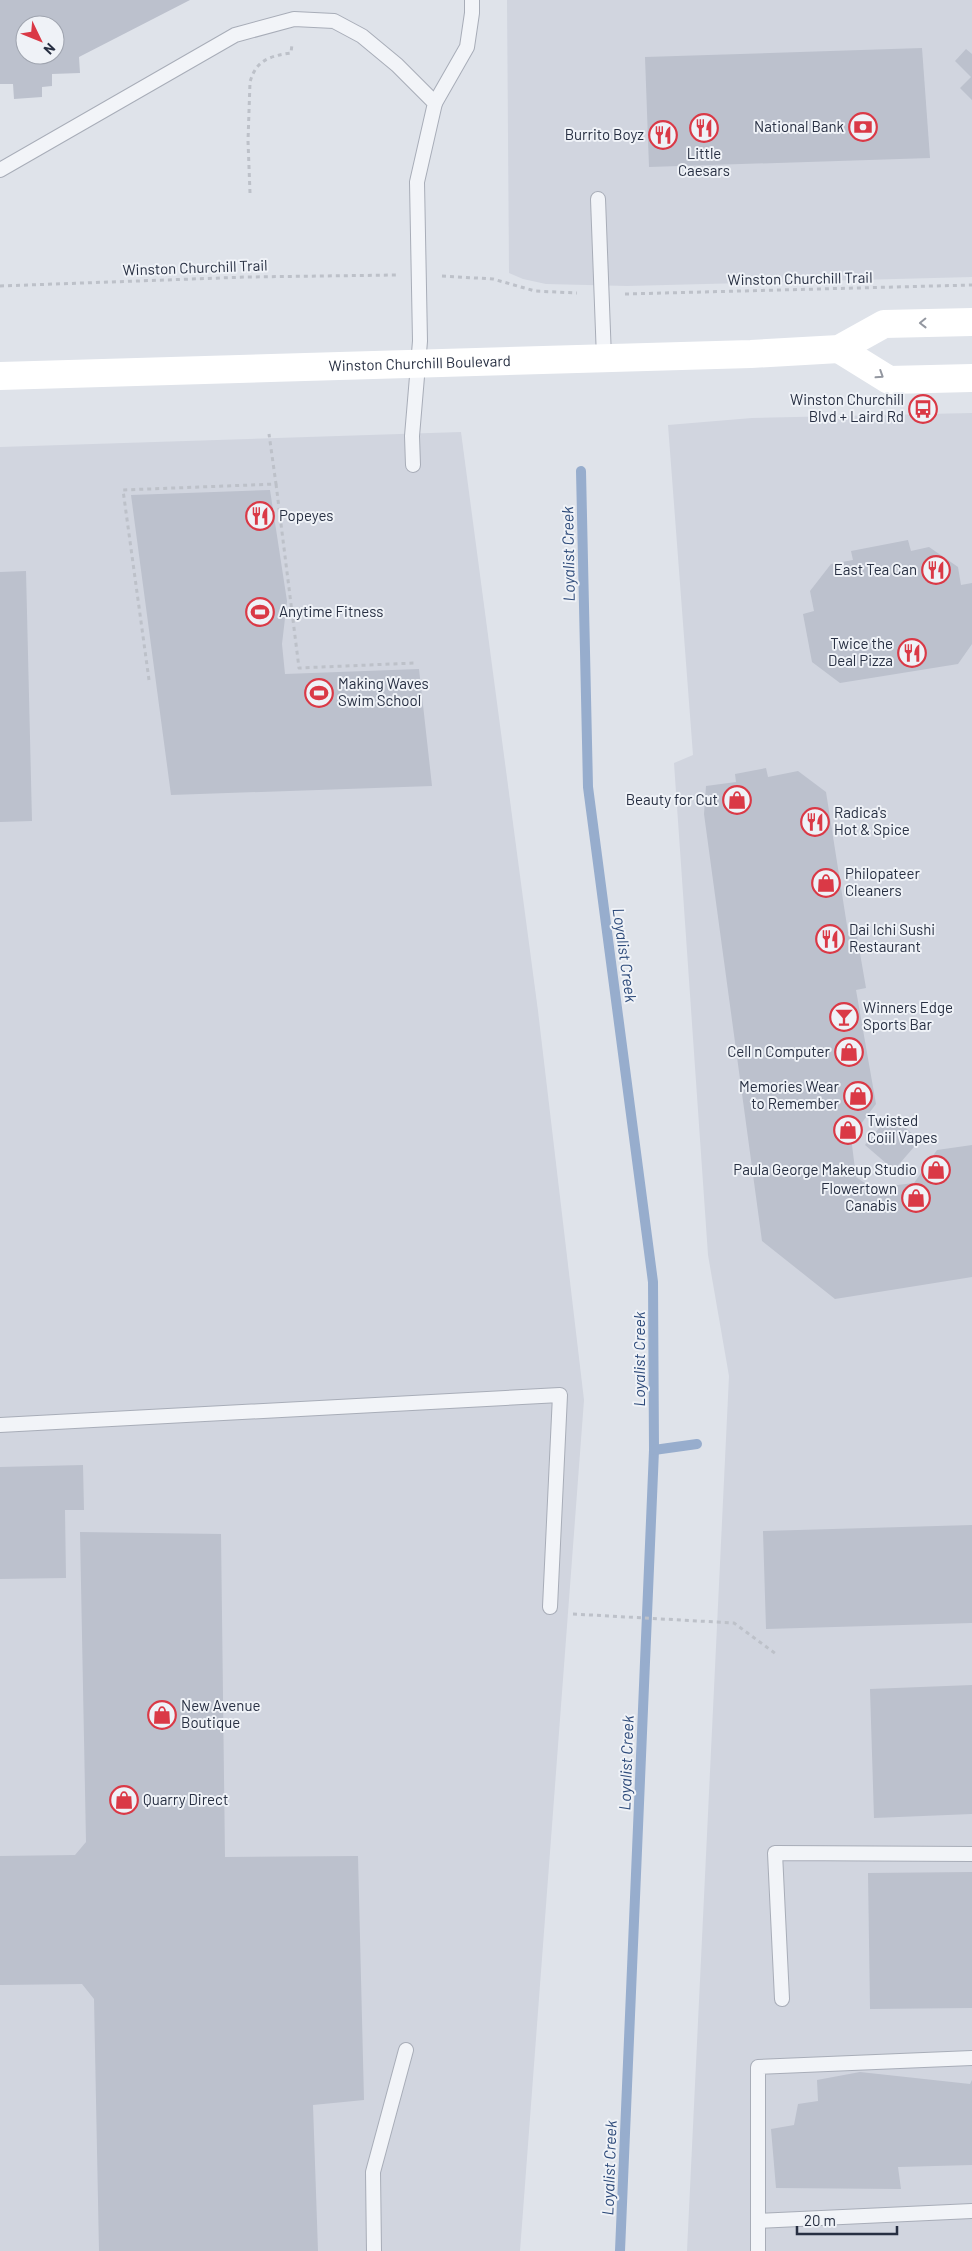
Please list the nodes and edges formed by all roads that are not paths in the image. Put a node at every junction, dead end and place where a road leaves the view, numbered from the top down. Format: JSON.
{"nodes":[{"id":1,"x":472,"y":0,"type":"edge"},
{"id":2,"x":435,"y":103,"type":"junction"},
{"id":3,"x":0,"y":170,"type":"edge"},
{"id":4,"x":598,"y":199,"type":"dead end"},
{"id":5,"x":972,"y":322,"type":"edge"},
{"id":6,"x":839,"y":349,"type":"junction"},
{"id":7,"x":604,"y":358,"type":"junction"},
{"id":8,"x":417,"y":363,"type":"junction"},
{"id":9,"x":0,"y":376,"type":"edge"},
{"id":10,"x":972,"y":378,"type":"edge"},
{"id":11,"x":413,"y":465,"type":"dead end"},
{"id":12,"x":0,"y":1425,"type":"edge"},
{"id":13,"x":550,"y":1608,"type":"dead end"},
{"id":14,"x":972,"y":1854,"type":"edge"},
{"id":15,"x":782,"y":1999,"type":"dead end"},
{"id":16,"x":406,"y":2050,"type":"dead end"},
{"id":17,"x":972,"y":2058,"type":"edge"},
{"id":18,"x":972,"y":2211,"type":"edge"},
{"id":19,"x":758,"y":2221,"type":"junction"},
{"id":20,"x":374,"y":2251,"type":"edge"},
{"id":21,"x":758,"y":2251,"type":"edge"}],
"edges":[{"from":1,"to":2,"type":"lane"},
{"from":2,"to":3,"type":"lane"},
{"from":2,"to":8,"type":"lane"},
{"from":4,"to":7,"type":"lane"},
{"from":5,"to":6,"type":"main road","name":"Winston Churchill Boulevard","one_way":true},
{"from":6,"to":7,"type":"main road","name":"Winston Churchill Boulevard"},
{"from":6,"to":10,"type":"main road","one_way":true},
{"from":7,"to":8,"type":"main road","name":"Winston Churchill Boulevard"},
{"from":8,"to":9,"type":"main road","name":"Winston Churchill Boulevard"},
{"from":8,"to":11,"type":"lane"},
{"from":12,"to":13,"type":"lane"},
{"from":14,"to":15,"type":"lane"},
{"from":16,"to":20,"type":"lane"},
{"from":17,"to":19,"type":"lane"},
{"from":18,"to":19,"type":"lane"},
{"from":19,"to":21,"type":"lane"}]}
